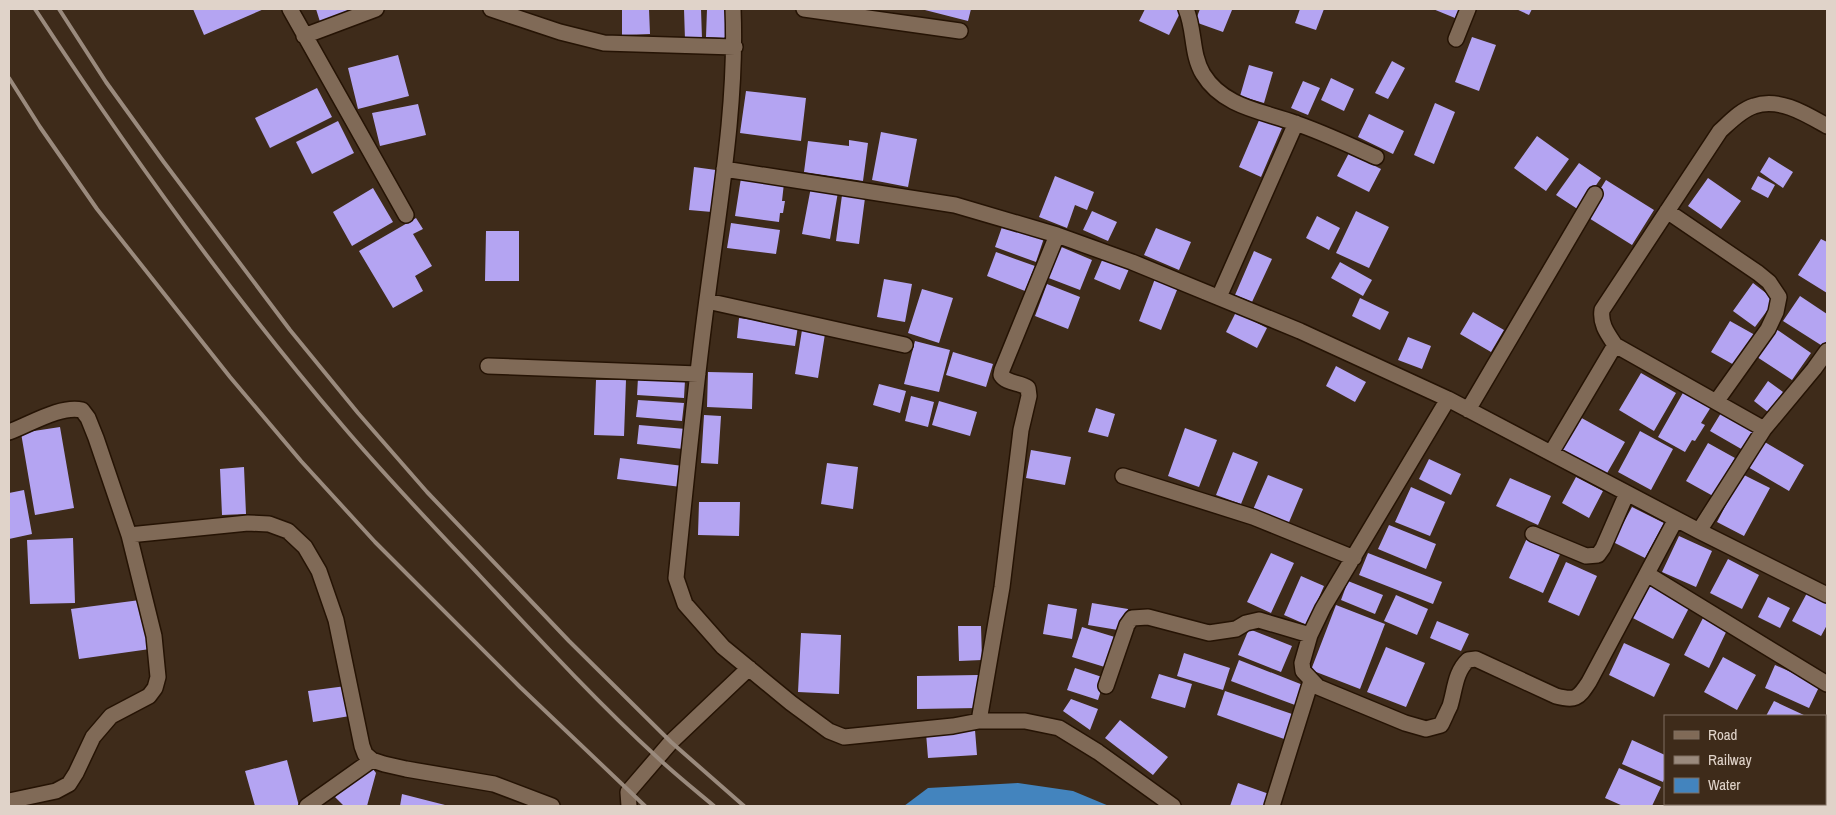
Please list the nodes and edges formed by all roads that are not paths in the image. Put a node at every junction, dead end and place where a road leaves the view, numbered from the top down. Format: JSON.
{"nodes":[{"id":1,"x":290,"y":9,"type":"edge"},
{"id":2,"x":376,"y":9,"type":"edge"},
{"id":3,"x":491,"y":9,"type":"edge"},
{"id":4,"x":733,"y":9,"type":"edge"},
{"id":5,"x":804,"y":9,"type":"edge"},
{"id":6,"x":1186,"y":9,"type":"edge"},
{"id":7,"x":1468,"y":9,"type":"edge"},
{"id":8,"x":960,"y":31,"type":"dead end"},
{"id":9,"x":304,"y":36,"type":"junction"},
{"id":10,"x":1456,"y":39,"type":"dead end"},
{"id":11,"x":735,"y":47,"type":"junction"},
{"id":12,"x":1296,"y":123,"type":"junction"},
{"id":13,"x":1827,"y":126,"type":"edge"},
{"id":14,"x":1376,"y":157,"type":"dead end"},
{"id":15,"x":724,"y":169,"type":"junction"},
{"id":16,"x":1595,"y":194,"type":"dead end"},
{"id":17,"x":1667,"y":211,"type":"junction"},
{"id":18,"x":406,"y":215,"type":"dead end"},
{"id":19,"x":1058,"y":235,"type":"junction"},
{"id":20,"x":1219,"y":297,"type":"junction"},
{"id":21,"x":707,"y":301,"type":"junction"},
{"id":22,"x":905,"y":345,"type":"dead end"},
{"id":23,"x":1615,"y":345,"type":"junction"},
{"id":24,"x":1827,"y":351,"type":"edge"},
{"id":25,"x":488,"y":366,"type":"dead end"},
{"id":26,"x":698,"y":374,"type":"junction"},
{"id":27,"x":1448,"y":399,"type":"junction"},
{"id":28,"x":1716,"y":402,"type":"junction"},
{"id":29,"x":1468,"y":410,"type":"junction"},
{"id":30,"x":1764,"y":430,"type":"junction"},
{"id":31,"x":9,"y":432,"type":"edge"},
{"id":32,"x":1551,"y":453,"type":"junction"},
{"id":33,"x":1123,"y":476,"type":"dead end"},
{"id":34,"x":1627,"y":493,"type":"junction"},
{"id":35,"x":1676,"y":519,"type":"junction"},
{"id":36,"x":1699,"y":531,"type":"junction"},
{"id":37,"x":1533,"y":534,"type":"dead end"},
{"id":38,"x":129,"y":535,"type":"junction"},
{"id":39,"x":1354,"y":558,"type":"junction"},
{"id":40,"x":1647,"y":574,"type":"junction"},
{"id":41,"x":1827,"y":595,"type":"edge"},
{"id":42,"x":1310,"y":635,"type":"junction"},
{"id":43,"x":749,"y":668,"type":"junction"},
{"id":44,"x":1311,"y":681,"type":"junction"},
{"id":45,"x":1827,"y":684,"type":"edge"},
{"id":46,"x":1106,"y":686,"type":"dead end"},
{"id":47,"x":979,"y":721,"type":"junction"},
{"id":48,"x":372,"y":760,"type":"junction"},
{"id":49,"x":9,"y":801,"type":"edge"},
{"id":50,"x":307,"y":806,"type":"edge"},
{"id":51,"x":552,"y":806,"type":"edge"},
{"id":52,"x":630,"y":806,"type":"edge"},
{"id":53,"x":1173,"y":806,"type":"edge"},
{"id":54,"x":1272,"y":806,"type":"edge"}],
"edges":[{"from":1,"to":9,"type":"street"},
{"from":2,"to":9,"type":"street"},
{"from":3,"to":11,"type":"street"},
{"from":4,"to":11,"type":"street"},
{"from":5,"to":8,"type":"street"},
{"from":6,"to":12,"type":"street"},
{"from":7,"to":10,"type":"street"},
{"from":9,"to":18,"type":"street"},
{"from":11,"to":15,"type":"street"},
{"from":12,"to":14,"type":"street"},
{"from":12,"to":20,"type":"street"},
{"from":13,"to":17,"type":"street"},
{"from":15,"to":19,"type":"street"},
{"from":15,"to":21,"type":"street"},
{"from":16,"to":29,"type":"street"},
{"from":17,"to":23,"type":"street"},
{"from":17,"to":28,"type":"street"},
{"from":19,"to":20,"type":"street"},
{"from":19,"to":47,"type":"street"},
{"from":20,"to":27,"type":"street"},
{"from":21,"to":22,"type":"street"},
{"from":21,"to":26,"type":"street"},
{"from":23,"to":28,"type":"street"},
{"from":23,"to":32,"type":"street"},
{"from":24,"to":30,"type":"street"},
{"from":25,"to":26,"type":"street"},
{"from":26,"to":43,"type":"street"},
{"from":27,"to":29,"type":"street"},
{"from":27,"to":39,"type":"street"},
{"from":28,"to":30,"type":"street"},
{"from":29,"to":32,"type":"street"},
{"from":30,"to":36,"type":"street"},
{"from":31,"to":38,"type":"street"},
{"from":32,"to":34,"type":"street"},
{"from":33,"to":39,"type":"street"},
{"from":34,"to":35,"type":"street"},
{"from":34,"to":37,"type":"street"},
{"from":35,"to":36,"type":"street"},
{"from":35,"to":40,"type":"street"},
{"from":36,"to":41,"type":"street"},
{"from":38,"to":48,"type":"street"},
{"from":38,"to":49,"type":"street"},
{"from":39,"to":42,"type":"street"},
{"from":40,"to":44,"type":"street"},
{"from":40,"to":45,"type":"street"},
{"from":42,"to":44,"type":"street"},
{"from":42,"to":46,"type":"street"},
{"from":43,"to":47,"type":"street"},
{"from":43,"to":52,"type":"street"},
{"from":44,"to":54,"type":"street"},
{"from":47,"to":53,"type":"street"},
{"from":48,"to":50,"type":"street"},
{"from":48,"to":51,"type":"street"}]}
